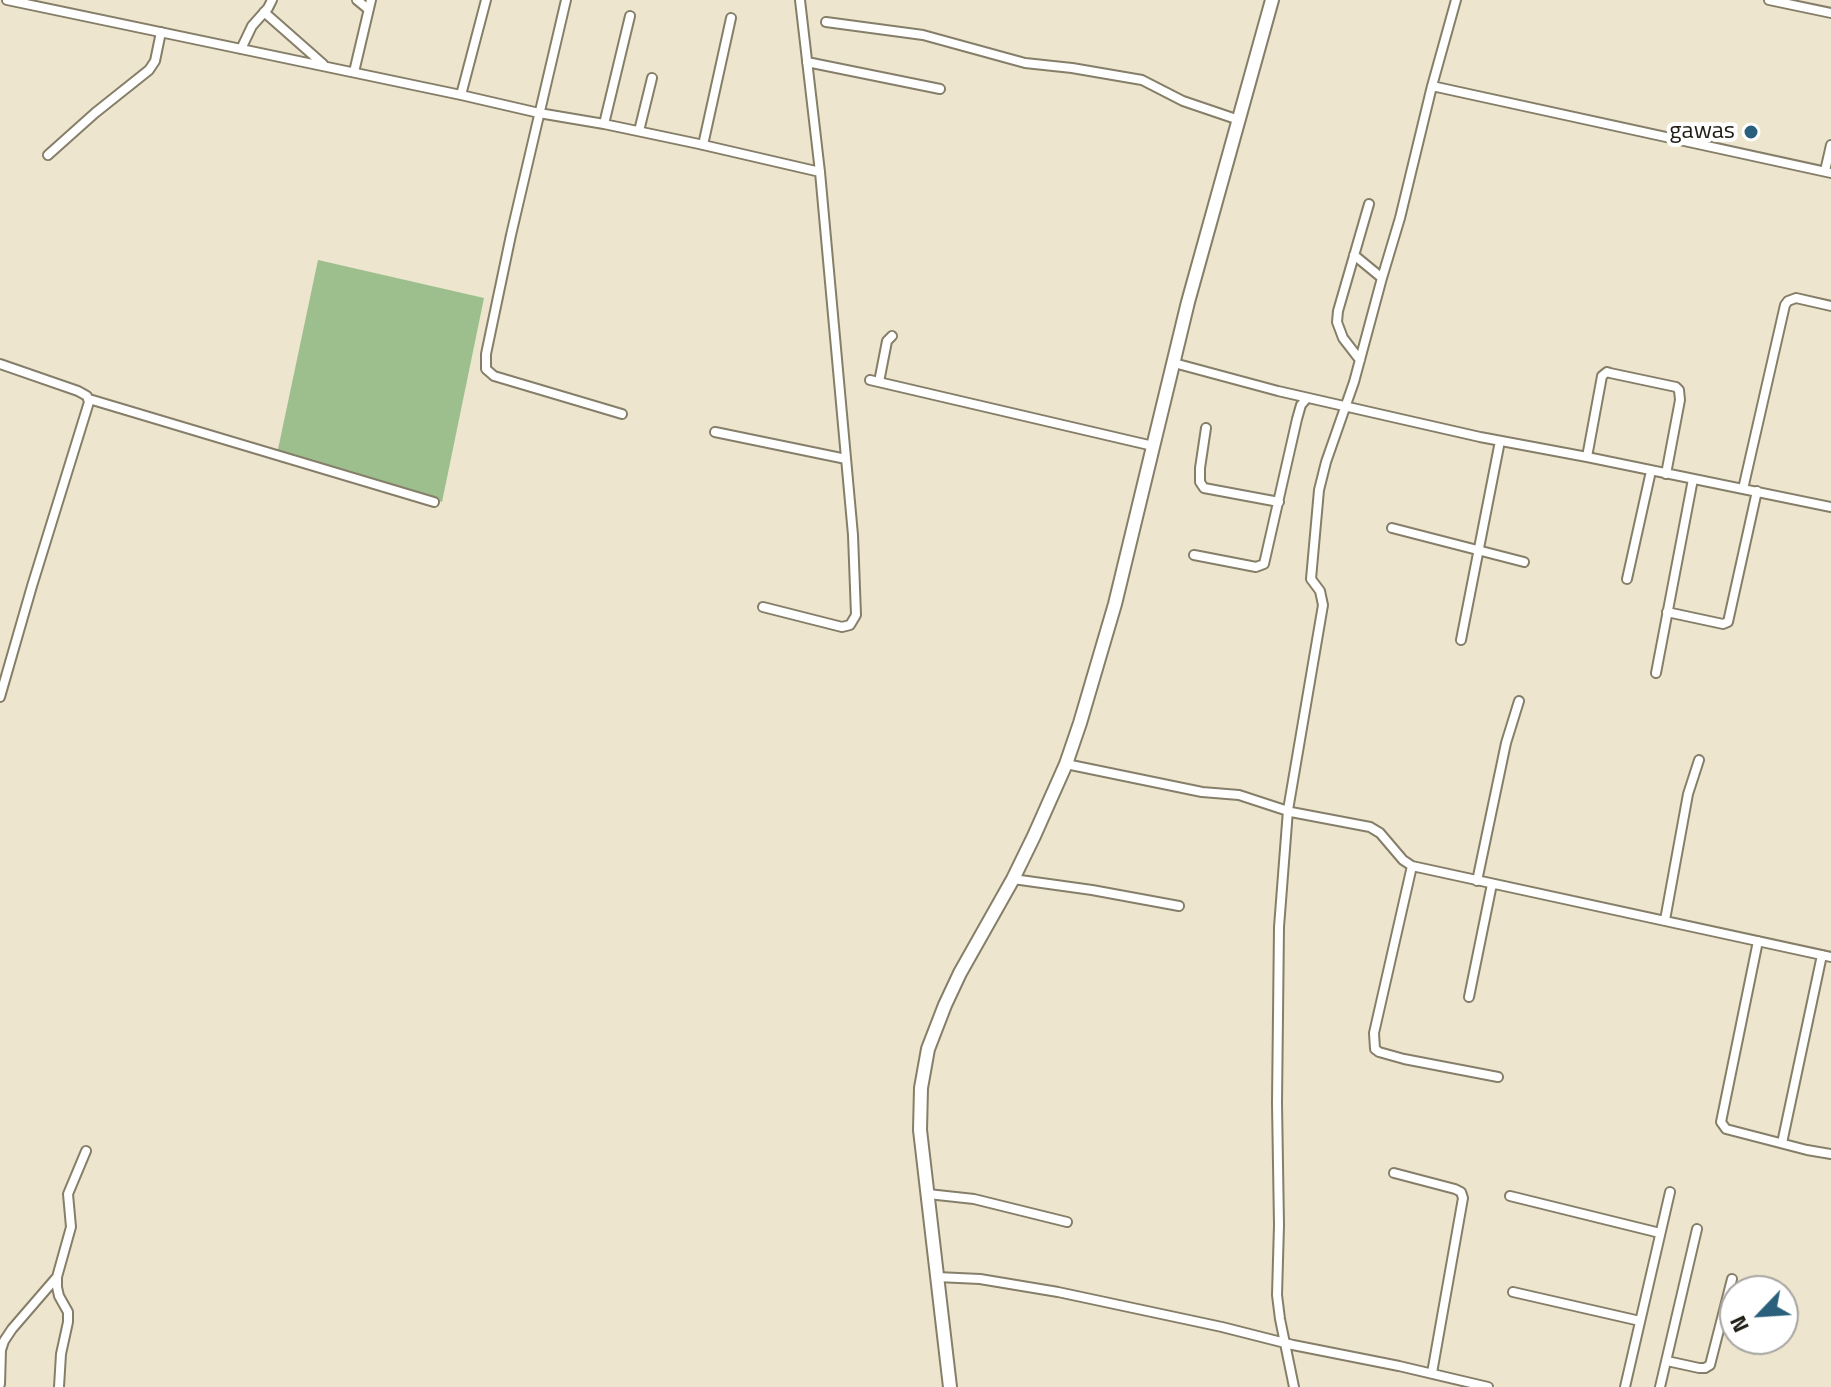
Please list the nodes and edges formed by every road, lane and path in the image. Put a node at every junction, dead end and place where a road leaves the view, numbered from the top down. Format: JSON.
{"nodes":[{"id":1,"x":7,"y":0,"type":"edge"},
{"id":2,"x":272,"y":0,"type":"edge"},
{"id":3,"x":357,"y":0,"type":"edge"},
{"id":4,"x":486,"y":0,"type":"edge"},
{"id":5,"x":566,"y":0,"type":"edge"},
{"id":6,"x":800,"y":0,"type":"edge"},
{"id":7,"x":1272,"y":0,"type":"edge"},
{"id":8,"x":1456,"y":0,"type":"edge"},
{"id":9,"x":1769,"y":0,"type":"edge"},
{"id":10,"x":370,"y":5,"type":"edge"},
{"id":11,"x":264,"y":12,"type":"junction"},
{"id":12,"x":1831,"y":13,"type":"edge"},
{"id":13,"x":630,"y":16,"type":"dead end"},
{"id":14,"x":731,"y":18,"type":"dead end"},
{"id":15,"x":826,"y":22,"type":"dead end"},
{"id":16,"x":161,"y":32,"type":"junction"},
{"id":17,"x":241,"y":49,"type":"junction"},
{"id":18,"x":807,"y":62,"type":"junction"},
{"id":19,"x":325,"y":66,"type":"junction"},
{"id":20,"x":354,"y":72,"type":"junction"},
{"id":21,"x":652,"y":78,"type":"dead end"},
{"id":22,"x":1432,"y":86,"type":"junction"},
{"id":23,"x":940,"y":89,"type":"dead end"},
{"id":24,"x":461,"y":95,"type":"junction"},
{"id":25,"x":539,"y":113,"type":"junction"},
{"id":26,"x":1239,"y":120,"type":"junction"},
{"id":27,"x":604,"y":124,"type":"junction"},
{"id":28,"x":639,"y":131,"type":"junction"},
{"id":29,"x":703,"y":145,"type":"junction"},
{"id":30,"x":1831,"y":145,"type":"edge"},
{"id":31,"x":48,"y":155,"type":"dead end"},
{"id":32,"x":820,"y":172,"type":"junction"},
{"id":33,"x":1828,"y":172,"type":"edge"},
{"id":34,"x":1369,"y":204,"type":"dead end"},
{"id":35,"x":1354,"y":255,"type":"junction"},
{"id":36,"x":1382,"y":278,"type":"junction"},
{"id":37,"x":1831,"y":306,"type":"edge"},
{"id":38,"x":892,"y":336,"type":"dead end"},
{"id":39,"x":1360,"y":360,"type":"junction"},
{"id":40,"x":1174,"y":363,"type":"junction"},
{"id":41,"x":0,"y":364,"type":"edge"},
{"id":42,"x":1307,"y":398,"type":"junction"},
{"id":43,"x":89,"y":399,"type":"junction"},
{"id":44,"x":1347,"y":407,"type":"junction"},
{"id":45,"x":622,"y":414,"type":"dead end"},
{"id":46,"x":1206,"y":428,"type":"dead end"},
{"id":47,"x":715,"y":432,"type":"dead end"},
{"id":48,"x":1500,"y":441,"type":"junction"},
{"id":49,"x":1153,"y":446,"type":"junction"},
{"id":50,"x":1587,"y":457,"type":"junction"},
{"id":51,"x":846,"y":459,"type":"junction"},
{"id":52,"x":1651,"y":471,"type":"junction"},
{"id":53,"x":1666,"y":474,"type":"junction"},
{"id":54,"x":1693,"y":479,"type":"junction"},
{"id":55,"x":1743,"y":489,"type":"junction"},
{"id":56,"x":1757,"y":491,"type":"junction"},
{"id":57,"x":434,"y":502,"type":"dead end"},
{"id":58,"x":1279,"y":502,"type":"junction"},
{"id":59,"x":1831,"y":507,"type":"edge"},
{"id":60,"x":1392,"y":528,"type":"dead end"},
{"id":61,"x":1478,"y":551,"type":"junction"},
{"id":62,"x":1194,"y":555,"type":"dead end"},
{"id":63,"x":1524,"y":562,"type":"dead end"},
{"id":64,"x":1627,"y":579,"type":"dead end"},
{"id":65,"x":763,"y":607,"type":"dead end"},
{"id":66,"x":1667,"y":612,"type":"junction"},
{"id":67,"x":1461,"y":640,"type":"dead end"},
{"id":68,"x":1656,"y":673,"type":"dead end"},
{"id":69,"x":0,"y":697,"type":"edge"},
{"id":70,"x":1519,"y":701,"type":"dead end"},
{"id":71,"x":1699,"y":760,"type":"dead end"},
{"id":72,"x":1066,"y":764,"type":"junction"},
{"id":73,"x":1288,"y":810,"type":"junction"},
{"id":74,"x":1412,"y":866,"type":"junction"},
{"id":75,"x":1013,"y":879,"type":"junction"},
{"id":76,"x":1477,"y":881,"type":"junction"},
{"id":77,"x":1492,"y":884,"type":"junction"},
{"id":78,"x":1179,"y":906,"type":"dead end"},
{"id":79,"x":1665,"y":920,"type":"junction"},
{"id":80,"x":1758,"y":941,"type":"junction"},
{"id":81,"x":1826,"y":956,"type":"edge"},
{"id":82,"x":1469,"y":997,"type":"dead end"},
{"id":83,"x":1498,"y":1077,"type":"dead end"},
{"id":84,"x":1782,"y":1143,"type":"junction"},
{"id":85,"x":86,"y":1151,"type":"dead end"},
{"id":86,"x":1831,"y":1154,"type":"edge"},
{"id":87,"x":1394,"y":1173,"type":"dead end"},
{"id":88,"x":1670,"y":1192,"type":"dead end"},
{"id":89,"x":928,"y":1194,"type":"junction"},
{"id":90,"x":1510,"y":1196,"type":"dead end"},
{"id":91,"x":1067,"y":1222,"type":"dead end"},
{"id":92,"x":1697,"y":1229,"type":"dead end"},
{"id":93,"x":1660,"y":1233,"type":"junction"},
{"id":94,"x":57,"y":1277,"type":"junction"},
{"id":95,"x":937,"y":1277,"type":"junction"},
{"id":96,"x":1513,"y":1292,"type":"dead end"},
{"id":97,"x":1640,"y":1321,"type":"junction"},
{"id":98,"x":1719,"y":1330,"type":"edge"},
{"id":99,"x":1286,"y":1343,"type":"junction"},
{"id":100,"x":1667,"y":1361,"type":"junction"},
{"id":101,"x":1432,"y":1373,"type":"junction"},
{"id":102,"x":0,"y":1384,"type":"edge"},
{"id":103,"x":59,"y":1387,"type":"edge"},
{"id":104,"x":950,"y":1387,"type":"edge"},
{"id":105,"x":1294,"y":1387,"type":"edge"},
{"id":106,"x":1488,"y":1387,"type":"edge"},
{"id":107,"x":1625,"y":1387,"type":"edge"},
{"id":108,"x":1660,"y":1387,"type":"edge"}],
"edges":[{"from":1,"to":16,"type":"street"},
{"from":2,"to":11,"type":"street"},
{"from":3,"to":10,"type":"street"},
{"from":4,"to":24,"type":"street"},
{"from":5,"to":25,"type":"street"},
{"from":6,"to":18,"type":"street"},
{"from":7,"to":26,"type":"main road"},
{"from":8,"to":22,"type":"street"},
{"from":9,"to":12,"type":"street"},
{"from":10,"to":20,"type":"street"},
{"from":11,"to":17,"type":"street"},
{"from":11,"to":19,"type":"street"},
{"from":13,"to":27,"type":"street"},
{"from":14,"to":29,"type":"street"},
{"from":15,"to":26,"type":"street"},
{"from":16,"to":17,"type":"street"},
{"from":16,"to":31,"type":"street"},
{"from":17,"to":19,"type":"street"},
{"from":18,"to":23,"type":"street"},
{"from":18,"to":32,"type":"street"},
{"from":19,"to":20,"type":"street"},
{"from":20,"to":24,"type":"street"},
{"from":21,"to":28,"type":"street"},
{"from":22,"to":33,"type":"street"},
{"from":22,"to":36,"type":"street"},
{"from":24,"to":25,"type":"street"},
{"from":25,"to":27,"type":"street"},
{"from":25,"to":45,"type":"street"},
{"from":26,"to":40,"type":"main road"},
{"from":27,"to":28,"type":"street"},
{"from":28,"to":29,"type":"street"},
{"from":29,"to":32,"type":"street"},
{"from":30,"to":33,"type":"street"},
{"from":32,"to":51,"type":"street"},
{"from":34,"to":35,"type":"street"},
{"from":35,"to":36,"type":"street"},
{"from":35,"to":39,"type":"street"},
{"from":36,"to":39,"type":"street"},
{"from":37,"to":55,"type":"street"},
{"from":38,"to":49,"type":"street"},
{"from":39,"to":44,"type":"street"},
{"from":40,"to":42,"type":"street"},
{"from":40,"to":49,"type":"main road"},
{"from":41,"to":43,"type":"street"},
{"from":42,"to":44,"type":"street"},
{"from":42,"to":58,"type":"street"},
{"from":43,"to":57,"type":"street"},
{"from":43,"to":69,"type":"street"},
{"from":44,"to":48,"type":"street"},
{"from":44,"to":73,"type":"street"},
{"from":46,"to":58,"type":"street"},
{"from":47,"to":51,"type":"street"},
{"from":48,"to":50,"type":"street"},
{"from":48,"to":61,"type":"street"},
{"from":49,"to":72,"type":"main road"},
{"from":50,"to":52,"type":"street"},
{"from":50,"to":53,"type":"street"},
{"from":51,"to":65,"type":"street"},
{"from":52,"to":53,"type":"street"},
{"from":52,"to":64,"type":"street"},
{"from":53,"to":54,"type":"street"},
{"from":54,"to":55,"type":"street"},
{"from":54,"to":66,"type":"street"},
{"from":55,"to":56,"type":"street"},
{"from":56,"to":59,"type":"street"},
{"from":56,"to":66,"type":"street"},
{"from":58,"to":62,"type":"street"},
{"from":60,"to":61,"type":"street"},
{"from":61,"to":63,"type":"street"},
{"from":61,"to":67,"type":"street"},
{"from":66,"to":68,"type":"street"},
{"from":70,"to":76,"type":"street"},
{"from":71,"to":79,"type":"street"},
{"from":72,"to":73,"type":"street"},
{"from":72,"to":75,"type":"main road"},
{"from":73,"to":74,"type":"street"},
{"from":73,"to":99,"type":"street"},
{"from":74,"to":76,"type":"street"},
{"from":74,"to":83,"type":"street"},
{"from":75,"to":78,"type":"street"},
{"from":75,"to":89,"type":"main road"},
{"from":76,"to":77,"type":"street"},
{"from":77,"to":79,"type":"street"},
{"from":77,"to":82,"type":"street"},
{"from":79,"to":80,"type":"street"},
{"from":80,"to":81,"type":"street"},
{"from":80,"to":84,"type":"street"},
{"from":81,"to":84,"type":"street"},
{"from":84,"to":86,"type":"street"},
{"from":85,"to":94,"type":"street"},
{"from":87,"to":101,"type":"street"},
{"from":88,"to":93,"type":"street"},
{"from":89,"to":91,"type":"street"},
{"from":89,"to":95,"type":"main road"},
{"from":90,"to":93,"type":"street"},
{"from":92,"to":100,"type":"street"},
{"from":93,"to":97,"type":"street"},
{"from":94,"to":102,"type":"street"},
{"from":94,"to":103,"type":"street"},
{"from":95,"to":99,"type":"street"},
{"from":95,"to":104,"type":"main road"},
{"from":96,"to":97,"type":"street"},
{"from":97,"to":107,"type":"street"},
{"from":98,"to":100,"type":"street"},
{"from":99,"to":101,"type":"street"},
{"from":99,"to":105,"type":"street"},
{"from":100,"to":108,"type":"street"},
{"from":101,"to":106,"type":"street"}]}
